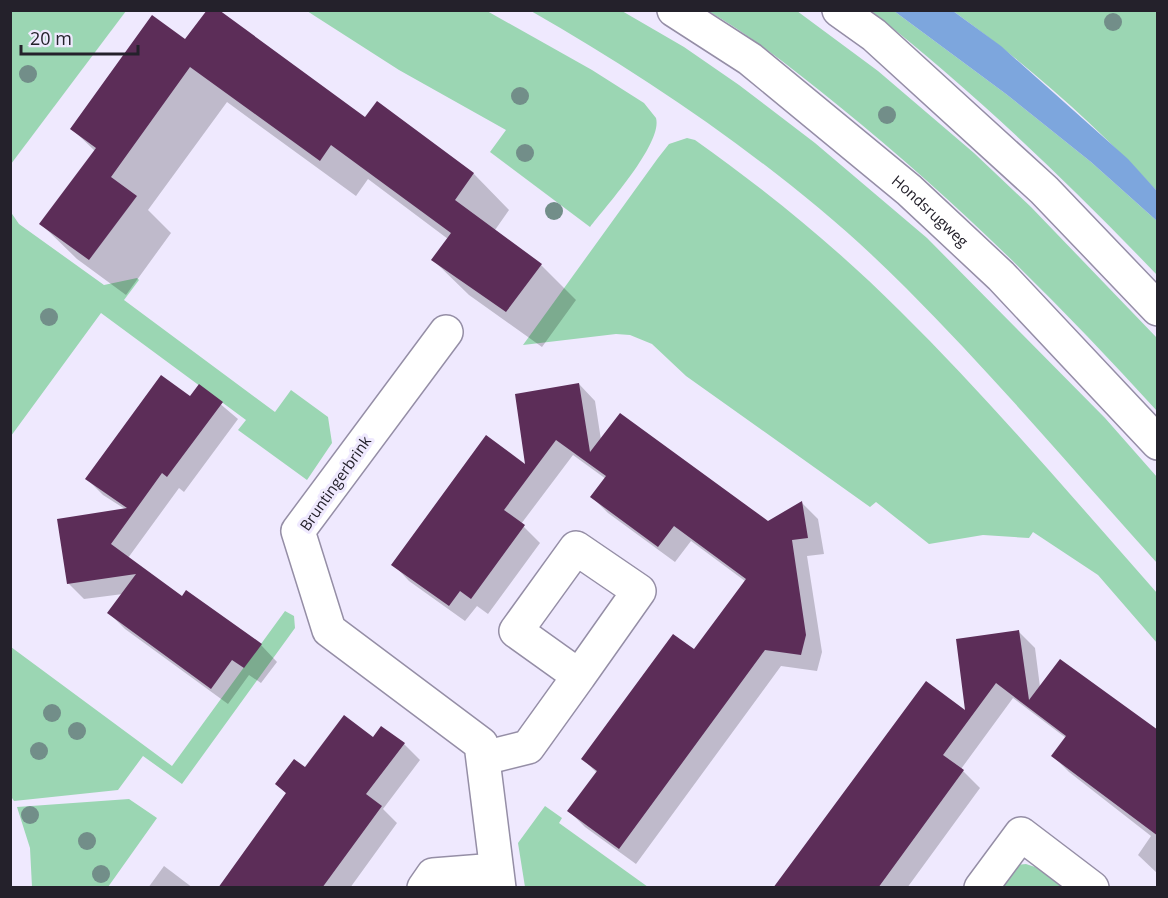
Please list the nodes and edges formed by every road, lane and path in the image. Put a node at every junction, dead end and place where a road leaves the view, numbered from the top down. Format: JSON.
{"nodes":[{"id":1,"x":674,"y":10,"type":"edge"},
{"id":2,"x":839,"y":10,"type":"edge"},
{"id":3,"x":1158,"y":309,"type":"edge"},
{"id":4,"x":446,"y":332,"type":"dead end"},
{"id":5,"x":1158,"y":443,"type":"edge"},
{"id":6,"x":579,"y":676,"type":"dead end"},
{"id":7,"x":484,"y":758,"type":"junction"},
{"id":8,"x":497,"y":879,"type":"edge"},
{"id":9,"x":424,"y":888,"type":"edge"},
{"id":10,"x":981,"y":888,"type":"edge"},
{"id":11,"x":1092,"y":888,"type":"edge"}],
"edges":[{"from":1,"to":5,"type":"main road","name":"Hondsrugweg"},
{"from":2,"to":3,"type":"main road"},
{"from":4,"to":7,"type":"main road","name":"Bruntingerbrink"},
{"from":6,"to":7,"type":"main road"},
{"from":7,"to":8,"type":"main road","name":"Bruntingerbrink"},
{"from":8,"to":9,"type":"main road","name":"Bruntingerbrink"},
{"from":10,"to":11,"type":"main road"}]}
